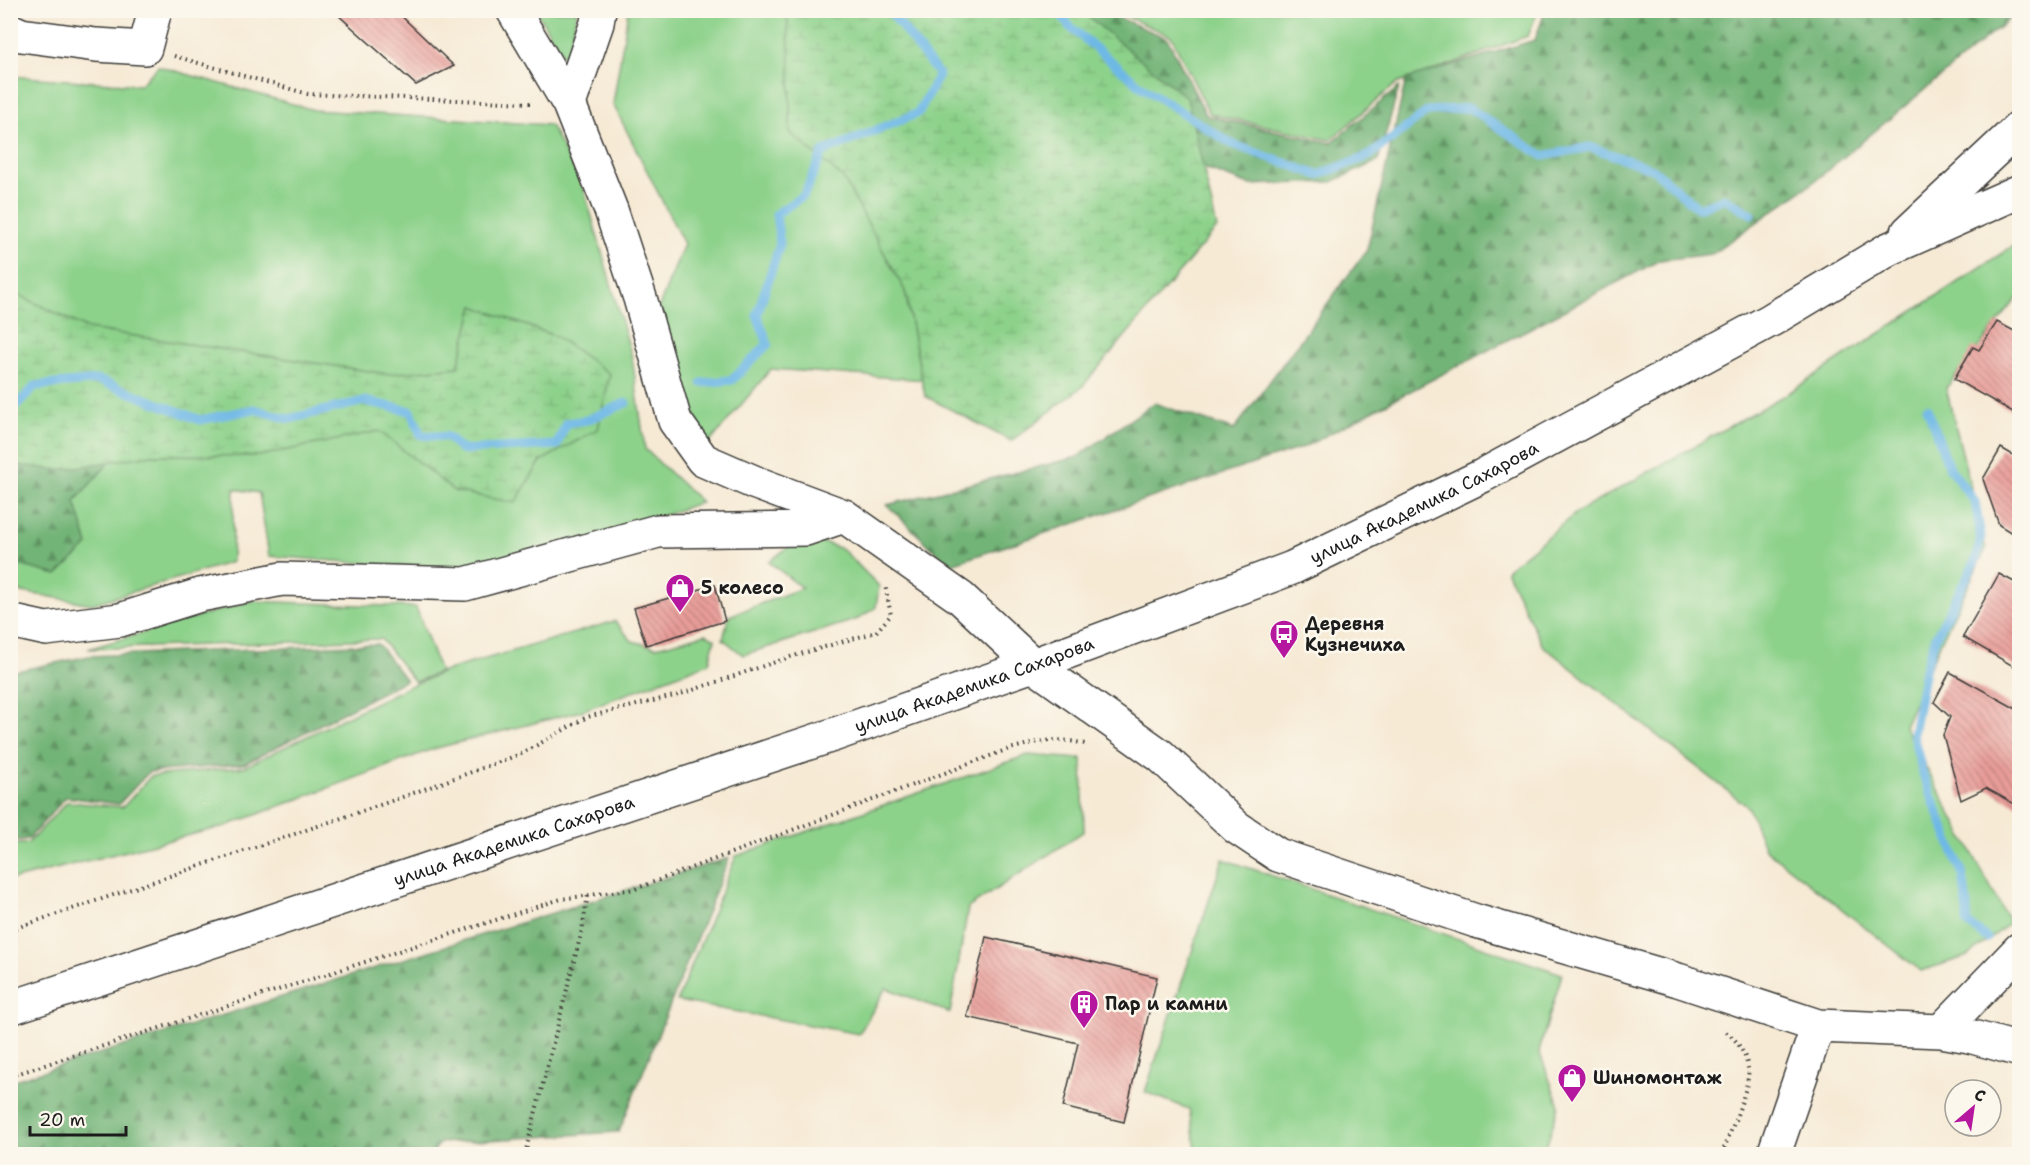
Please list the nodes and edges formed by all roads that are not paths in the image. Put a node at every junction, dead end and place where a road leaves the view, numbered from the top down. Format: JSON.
{"nodes":[{"id":1,"x":155,"y":10,"type":"edge"},
{"id":2,"x":513,"y":10,"type":"edge"},
{"id":3,"x":599,"y":10,"type":"edge"},
{"id":4,"x":10,"y":30,"type":"edge"},
{"id":5,"x":569,"y":104,"type":"junction"},
{"id":6,"x":2019,"y":127,"type":"edge"},
{"id":7,"x":2019,"y":191,"type":"edge"},
{"id":8,"x":1889,"y":249,"type":"junction"},
{"id":9,"x":844,"y":516,"type":"junction"},
{"id":10,"x":10,"y":621,"type":"edge"},
{"id":11,"x":1034,"y":665,"type":"junction"},
{"id":12,"x":2019,"y":949,"type":"edge"},
{"id":13,"x":10,"y":1008,"type":"edge"},
{"id":14,"x":1818,"y":1026,"type":"junction"},
{"id":15,"x":1941,"y":1031,"type":"junction"},
{"id":16,"x":2019,"y":1050,"type":"edge"},
{"id":17,"x":1773,"y":1155,"type":"edge"}],
"edges":[{"from":1,"to":4,"type":"main road"},
{"from":2,"to":5,"type":"main road"},
{"from":3,"to":5,"type":"main road"},
{"from":5,"to":9,"type":"main road"},
{"from":6,"to":8,"type":"main road","name":"улица Академика Сахарова"},
{"from":7,"to":8,"type":"main road","name":"улица Академика Сахарова"},
{"from":8,"to":11,"type":"main road","name":"улица Академика Сахарова"},
{"from":9,"to":10,"type":"main road"},
{"from":9,"to":11,"type":"main road"},
{"from":11,"to":13,"type":"main road","name":"улица Академика Сахарова"},
{"from":11,"to":14,"type":"main road"},
{"from":12,"to":15,"type":"main road"},
{"from":14,"to":15,"type":"main road"},
{"from":14,"to":17,"type":"main road"},
{"from":15,"to":16,"type":"main road"}]}
